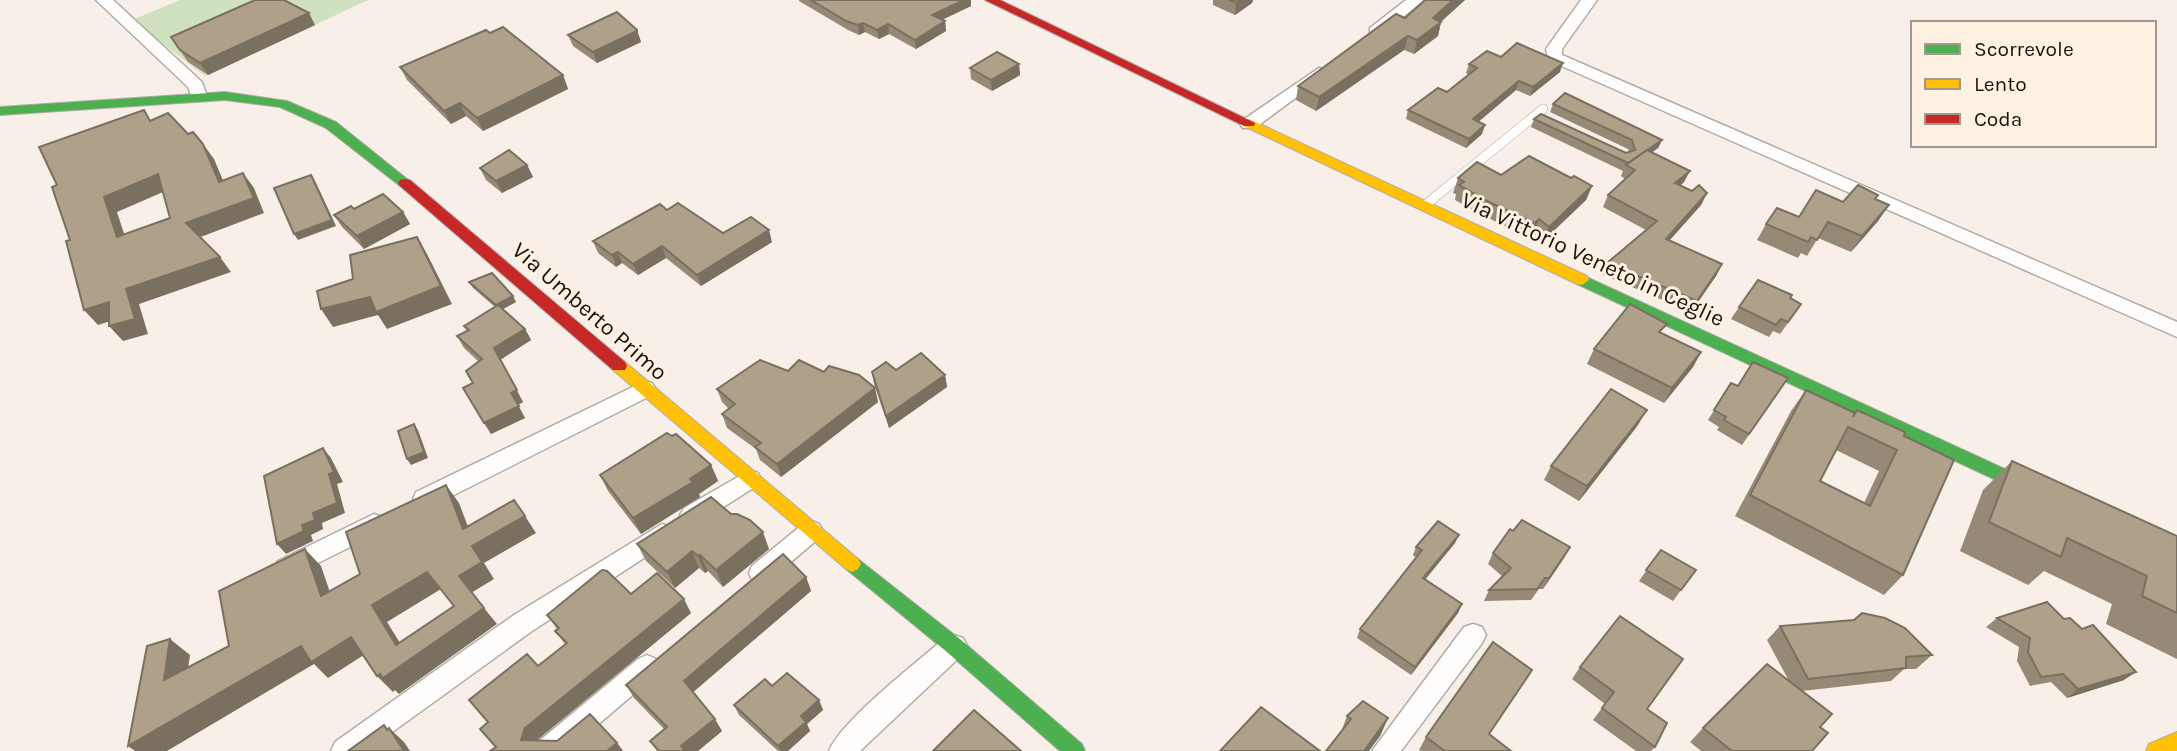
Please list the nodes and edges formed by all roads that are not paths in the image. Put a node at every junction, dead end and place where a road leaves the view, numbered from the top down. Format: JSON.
{"nodes":[{"id":1,"x":104,"y":0,"type":"edge"},
{"id":2,"x":991,"y":0,"type":"edge"},
{"id":3,"x":1416,"y":0,"type":"edge"},
{"id":4,"x":1589,"y":0,"type":"edge"},
{"id":5,"x":1358,"y":44,"type":"edge"},
{"id":6,"x":1336,"y":60,"type":"edge"},
{"id":7,"x":199,"y":96,"type":"junction"},
{"id":8,"x":0,"y":111,"type":"edge"},
{"id":9,"x":1542,"y":114,"type":"edge"},
{"id":10,"x":1249,"y":124,"type":"junction"},
{"id":11,"x":1424,"y":206,"type":"junction"},
{"id":12,"x":2177,"y":330,"type":"edge"},
{"id":13,"x":645,"y":389,"type":"junction"},
{"id":14,"x":750,"y":479,"type":"junction"},
{"id":15,"x":2055,"y":500,"type":"edge"},
{"id":16,"x":811,"y":531,"type":"junction"},
{"id":17,"x":272,"y":575,"type":"edge"},
{"id":18,"x":737,"y":593,"type":"edge"},
{"id":19,"x":1473,"y":635,"type":"dead end"},
{"id":20,"x":954,"y":646,"type":"junction"},
{"id":21,"x":663,"y":654,"type":"edge"},
{"id":22,"x":2177,"y":742,"type":"edge"},
{"id":23,"x":1395,"y":747,"type":"edge"},
{"id":24,"x":344,"y":751,"type":"edge"},
{"id":25,"x":547,"y":751,"type":"edge"},
{"id":26,"x":842,"y":751,"type":"edge"},
{"id":27,"x":1075,"y":751,"type":"edge"},
{"id":28,"x":2156,"y":751,"type":"edge"}],
"edges":[{"from":1,"to":7,"type":"street"},
{"from":2,"to":10,"type":"main road","name":"Via Vittorio Veneto in Ceglie"},
{"from":3,"to":5,"type":"street"},
{"from":4,"to":12,"type":"street"},
{"from":6,"to":10,"type":"street"},
{"from":7,"to":8,"type":"main road","name":"Via Umberto Primo"},
{"from":7,"to":13,"type":"main road","name":"Via Umberto Primo"},
{"from":9,"to":11,"type":"lane"},
{"from":10,"to":11,"type":"main road","name":"Via Vittorio Veneto in Ceglie"},
{"from":11,"to":15,"type":"main road","name":"Via Vittorio Veneto in Ceglie"},
{"from":13,"to":14,"type":"main road","name":"Via Umberto Primo"},
{"from":13,"to":17,"type":"street"},
{"from":14,"to":16,"type":"main road","name":"Via Umberto Primo"},
{"from":14,"to":24,"type":"street"},
{"from":16,"to":18,"type":"street"},
{"from":16,"to":20,"type":"main road","name":"Via Umberto Primo"},
{"from":19,"to":23,"type":"street"},
{"from":20,"to":26,"type":"street"},
{"from":20,"to":27,"type":"main road","name":"Via Umberto Primo"},
{"from":21,"to":25,"type":"street"},
{"from":22,"to":28,"type":"main road"}]}
